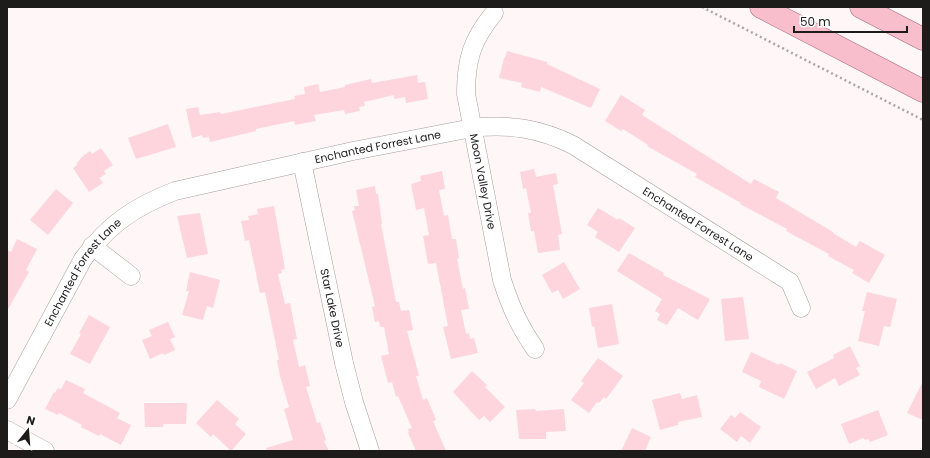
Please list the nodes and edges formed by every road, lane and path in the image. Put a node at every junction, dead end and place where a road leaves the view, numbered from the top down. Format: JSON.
{"nodes":[{"id":1,"x":702,"y":7,"type":"edge"},
{"id":2,"x":761,"y":7,"type":"edge"},
{"id":3,"x":860,"y":7,"type":"edge"},
{"id":4,"x":494,"y":13,"type":"dead end"},
{"id":5,"x":923,"y":39,"type":"edge"},
{"id":6,"x":923,"y":92,"type":"edge"},
{"id":7,"x":923,"y":120,"type":"edge"},
{"id":8,"x":472,"y":128,"type":"junction"},
{"id":9,"x":302,"y":162,"type":"junction"},
{"id":10,"x":92,"y":246,"type":"junction"},
{"id":11,"x":131,"y":276,"type":"dead end"},
{"id":12,"x":801,"y":308,"type":"dead end"},
{"id":13,"x":535,"y":349,"type":"dead end"},
{"id":14,"x":7,"y":400,"type":"edge"},
{"id":15,"x":7,"y":430,"type":"edge"},
{"id":16,"x":45,"y":451,"type":"edge"},
{"id":17,"x":370,"y":451,"type":"edge"}],
"edges":[{"from":1,"to":7,"type":"path"},
{"from":2,"to":6,"type":"main road"},
{"from":3,"to":5,"type":"main road"},
{"from":4,"to":8,"type":"street","name":"Moon Valley Drive"},
{"from":8,"to":9,"type":"street","name":"Enchanted Forrest Lane"},
{"from":8,"to":12,"type":"street","name":"Enchanted Forrest Lane"},
{"from":8,"to":13,"type":"street","name":"Moon Valley Drive"},
{"from":9,"to":10,"type":"street","name":"Enchanted Forrest Lane"},
{"from":9,"to":17,"type":"street","name":"Star Lake Drive"},
{"from":10,"to":11,"type":"street"},
{"from":10,"to":14,"type":"street","name":"Enchanted Forrest Lane"},
{"from":15,"to":16,"type":"street"}]}
